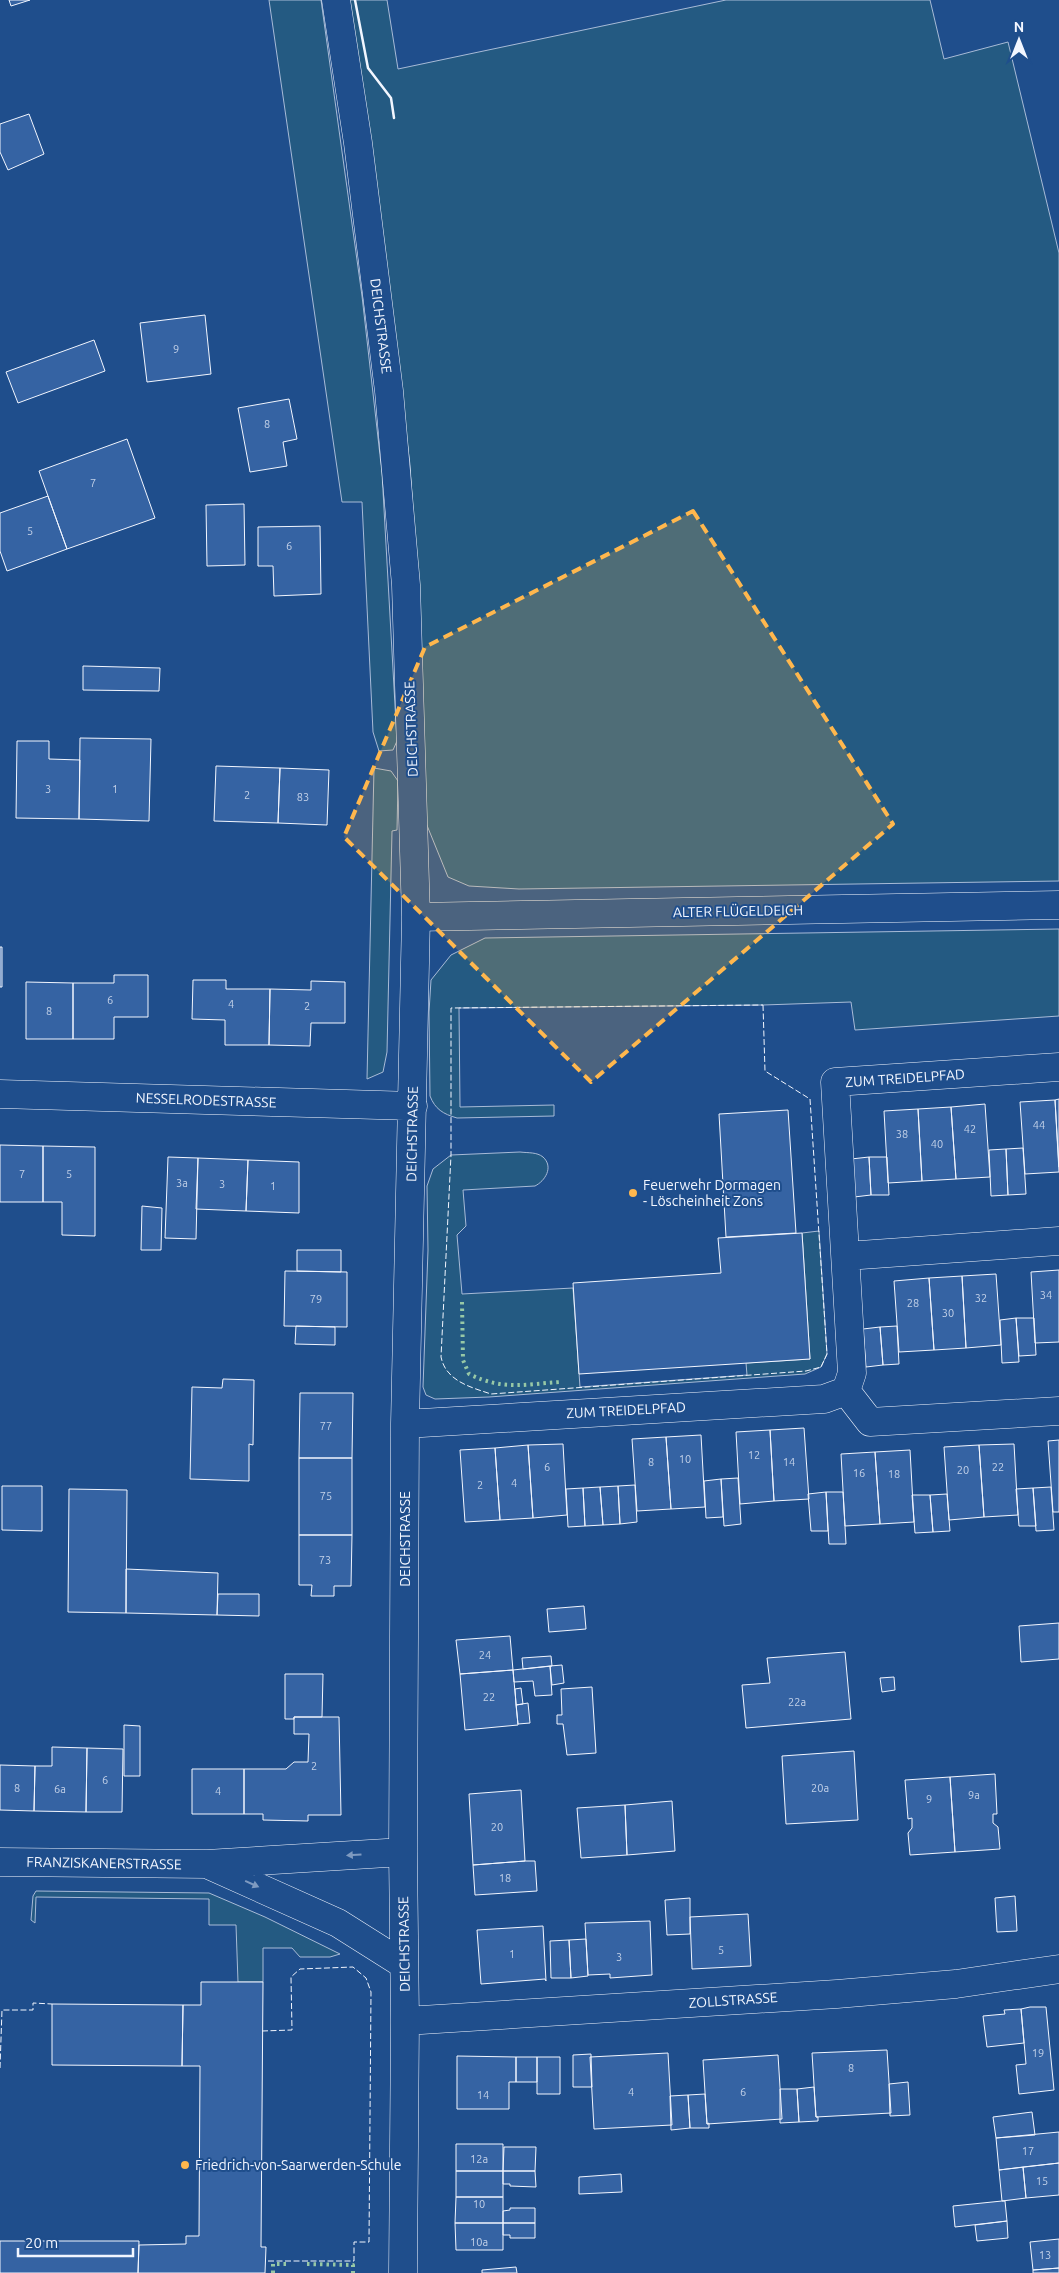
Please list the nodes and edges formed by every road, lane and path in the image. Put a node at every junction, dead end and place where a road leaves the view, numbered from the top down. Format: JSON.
{"nodes":[{"id":1,"x":336,"y":0,"type":"edge"},
{"id":2,"x":1059,"y":906,"type":"edge"},
{"id":3,"x":416,"y":917,"type":"junction"},
{"id":4,"x":1059,"y":1067,"type":"edge"},
{"id":5,"x":0,"y":1094,"type":"edge"},
{"id":6,"x":413,"y":1106,"type":"junction"},
{"id":7,"x":1059,"y":1242,"type":"edge"},
{"id":8,"x":846,"y":1256,"type":"junction"},
{"id":9,"x":846,"y":1391,"type":"junction"},
{"id":10,"x":1059,"y":1411,"type":"edge"},
{"id":11,"x":406,"y":1424,"type":"junction"},
{"id":12,"x":403,"y":1852,"type":"junction"},
{"id":13,"x":0,"y":1862,"type":"edge"},
{"id":14,"x":207,"y":1864,"type":"junction"},
{"id":15,"x":404,"y":1964,"type":"junction"},
{"id":16,"x":1059,"y":1969,"type":"edge"},
{"id":17,"x":405,"y":2021,"type":"junction"},
{"id":18,"x":403,"y":2273,"type":"edge"}],
"edges":[{"from":1,"to":3,"type":"street","name":"DEICHSTRASSE"},
{"from":2,"to":3,"type":"street","name":"ALTER FLÜGELDEICH"},
{"from":3,"to":6,"type":"street","name":"DEICHSTRASSE"},
{"from":4,"to":8,"type":"street","name":"ZUM TREIDELPFAD"},
{"from":5,"to":6,"type":"street","name":"NESSELRODESTRASSE"},
{"from":6,"to":11,"type":"street","name":"DEICHSTRASSE"},
{"from":7,"to":8,"type":"street"},
{"from":8,"to":9,"type":"street","name":"ZUM TREIDELPFAD"},
{"from":9,"to":10,"type":"street"},
{"from":9,"to":11,"type":"street","name":"ZUM TREIDELPFAD"},
{"from":11,"to":12,"type":"street","name":"DEICHSTRASSE"},
{"from":12,"to":14,"type":"street","name":"FRANZISKANERSTRASSE","one_way":true},
{"from":12,"to":15,"type":"street","name":"DEICHSTRASSE"},
{"from":13,"to":14,"type":"street","name":"FRANZISKANERSTRASSE"},
{"from":14,"to":15,"type":"street","name":"FRANZISKANERSTRASSE","one_way":true},
{"from":15,"to":17,"type":"street","name":"DEICHSTRASSE"},
{"from":16,"to":17,"type":"street","name":"ZOLLSTRASSE"},
{"from":17,"to":18,"type":"street","name":"DEICHSTRASSE"}]}
